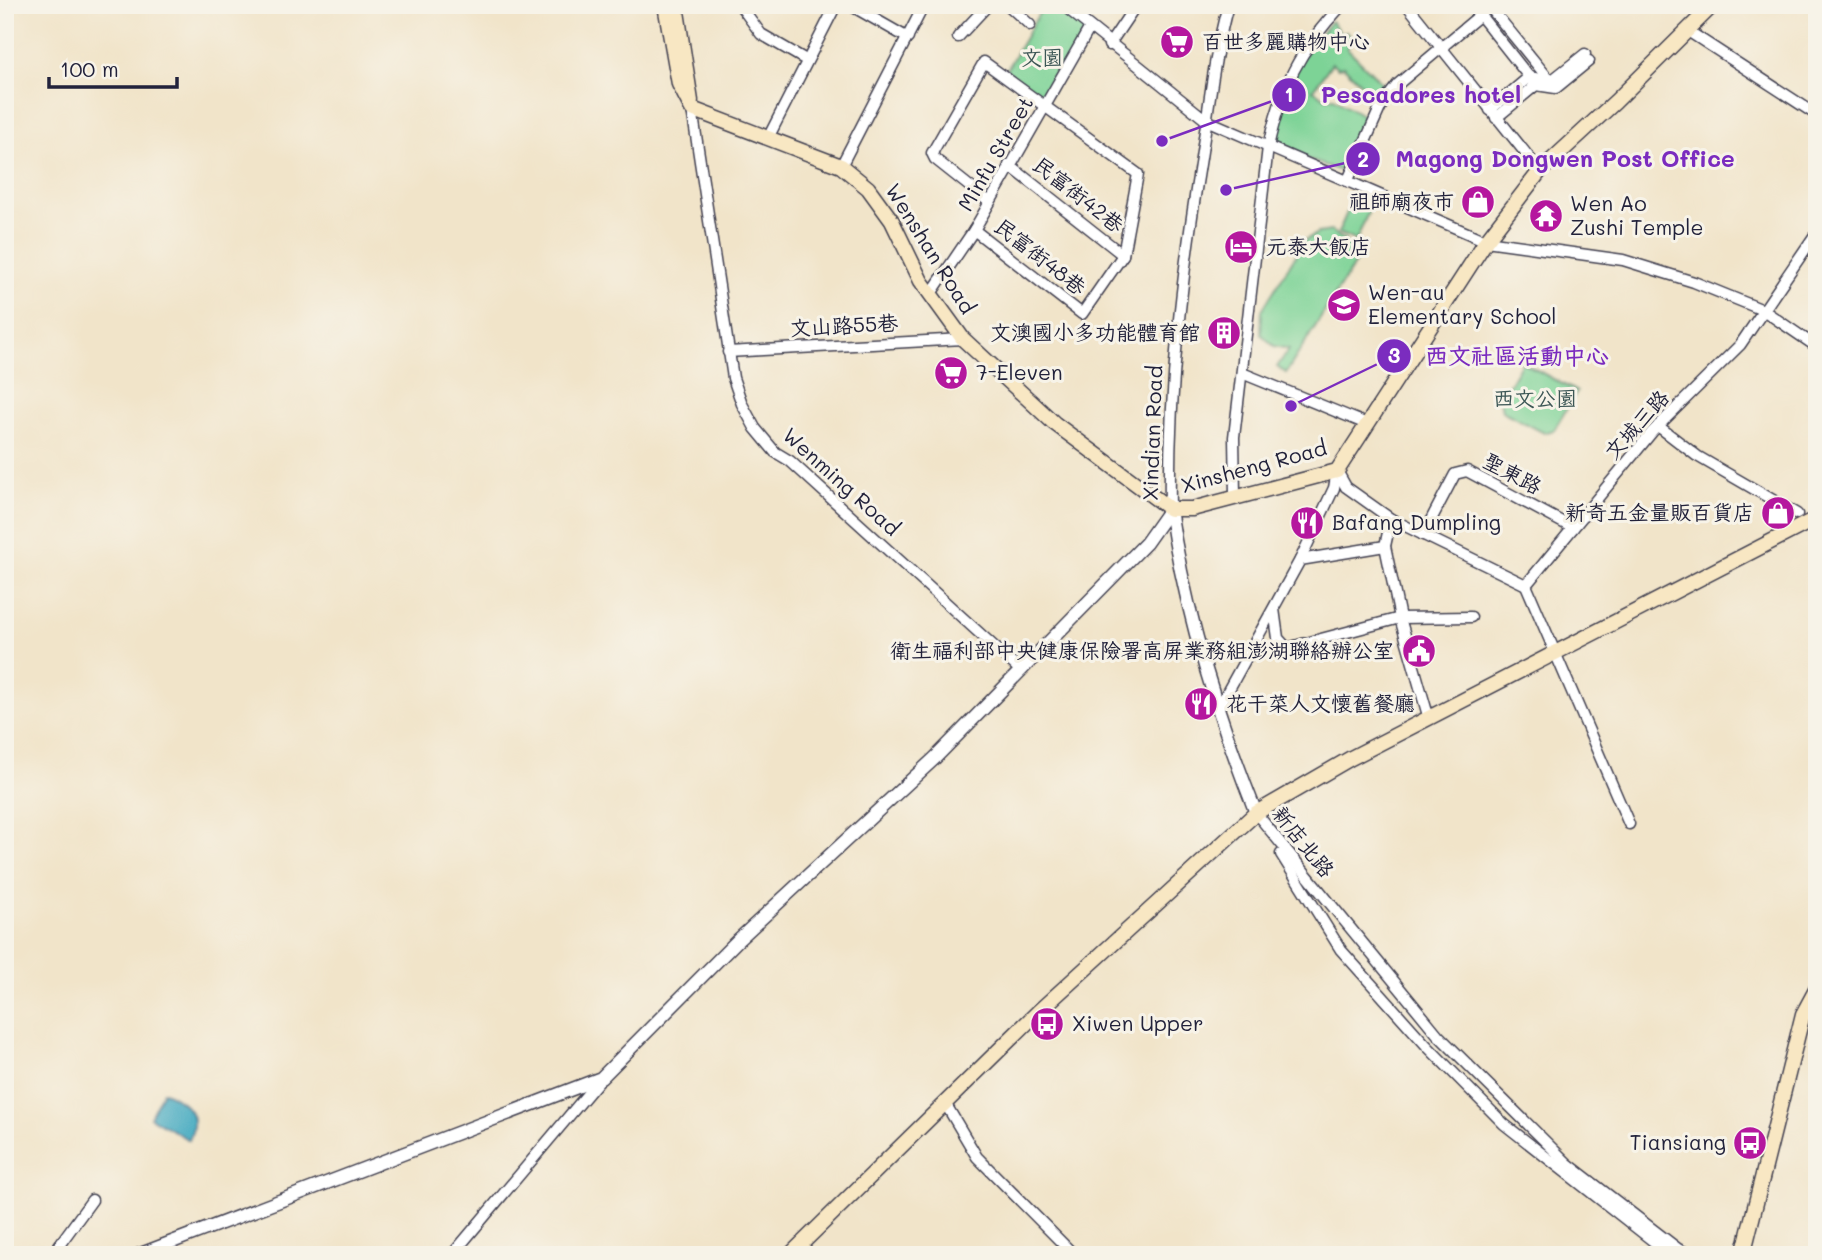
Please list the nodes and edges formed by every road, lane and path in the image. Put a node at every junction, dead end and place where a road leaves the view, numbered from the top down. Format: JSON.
{"nodes":[{"id":1,"x":665,"y":5,"type":"edge"},
{"id":2,"x":676,"y":5,"type":"edge"},
{"id":3,"x":740,"y":5,"type":"edge"},
{"id":4,"x":836,"y":5,"type":"edge"},
{"id":5,"x":850,"y":5,"type":"edge"},
{"id":6,"x":924,"y":5,"type":"edge"},
{"id":7,"x":988,"y":5,"type":"edge"},
{"id":8,"x":1008,"y":5,"type":"edge"},
{"id":9,"x":1063,"y":5,"type":"edge"},
{"id":10,"x":1136,"y":5,"type":"edge"},
{"id":11,"x":1228,"y":5,"type":"edge"},
{"id":12,"x":1342,"y":5,"type":"edge"},
{"id":13,"x":1407,"y":5,"type":"edge"},
{"id":14,"x":1713,"y":5,"type":"edge"},
{"id":15,"x":1491,"y":6,"type":"edge"},
{"id":16,"x":1480,"y":16,"type":"junction"},
{"id":17,"x":1030,"y":25,"type":"dead end"},
{"id":18,"x":1089,"y":29,"type":"junction"},
{"id":19,"x":1688,"y":31,"type":"junction"},
{"id":20,"x":958,"y":37,"type":"dead end"},
{"id":21,"x":908,"y":38,"type":"junction"},
{"id":22,"x":1109,"y":45,"type":"junction"},
{"id":23,"x":1440,"y":49,"type":"junction"},
{"id":24,"x":1587,"y":58,"type":"dead end"},
{"id":25,"x":806,"y":60,"type":"junction"},
{"id":26,"x":1533,"y":81,"type":"junction"},
{"id":27,"x":1554,"y":84,"type":"junction"},
{"id":28,"x":1045,"y":107,"type":"junction"},
{"id":29,"x":692,"y":109,"type":"junction"},
{"id":30,"x":1493,"y":114,"type":"junction"},
{"id":31,"x":1817,"y":115,"type":"edge"},
{"id":32,"x":1206,"y":120,"type":"junction"},
{"id":33,"x":768,"y":138,"type":"junction"},
{"id":34,"x":1268,"y":148,"type":"junction"},
{"id":35,"x":1009,"y":165,"type":"junction"},
{"id":36,"x":841,"y":166,"type":"junction"},
{"id":37,"x":1540,"y":171,"type":"junction"},
{"id":38,"x":1348,"y":180,"type":"junction"},
{"id":39,"x":988,"y":201,"type":"junction"},
{"id":40,"x":974,"y":230,"type":"junction"},
{"id":41,"x":1817,"y":232,"type":"edge"},
{"id":42,"x":1486,"y":240,"type":"junction"},
{"id":43,"x":1123,"y":255,"type":"junction"},
{"id":44,"x":930,"y":295,"type":"junction"},
{"id":45,"x":1763,"y":310,"type":"junction"},
{"id":46,"x":963,"y":339,"type":"junction"},
{"id":47,"x":1817,"y":347,"type":"edge"},
{"id":48,"x":728,"y":352,"type":"junction"},
{"id":49,"x":1242,"y":373,"type":"junction"},
{"id":50,"x":1367,"y":424,"type":"junction"},
{"id":51,"x":1658,"y":426,"type":"junction"},
{"id":52,"x":1337,"y":471,"type":"junction"},
{"id":53,"x":1236,"y":496,"type":"junction"},
{"id":54,"x":1170,"y":509,"type":"junction"},
{"id":55,"x":1797,"y":514,"type":"dead end"},
{"id":56,"x":1391,"y":519,"type":"junction"},
{"id":57,"x":1816,"y":521,"type":"edge"},
{"id":58,"x":1573,"y":528,"type":"junction"},
{"id":59,"x":1423,"y":534,"type":"junction"},
{"id":60,"x":1385,"y":546,"type":"junction"},
{"id":61,"x":1300,"y":560,"type":"junction"},
{"id":62,"x":1527,"y":585,"type":"junction"},
{"id":63,"x":1275,"y":609,"type":"junction"},
{"id":64,"x":1471,"y":617,"type":"dead end"},
{"id":65,"x":1400,"y":618,"type":"junction"},
{"id":66,"x":1557,"y":651,"type":"junction"},
{"id":67,"x":1020,"y":670,"type":"junction"},
{"id":68,"x":1218,"y":709,"type":"junction"},
{"id":69,"x":1429,"y":719,"type":"junction"},
{"id":70,"x":1256,"y":813,"type":"junction"},
{"id":71,"x":1629,"y":824,"type":"dead end"},
{"id":72,"x":1817,"y":988,"type":"edge"},
{"id":73,"x":601,"y":1077,"type":"junction"},
{"id":74,"x":945,"y":1102,"type":"junction"},
{"id":75,"x":92,"y":1200,"type":"dead end"},
{"id":76,"x":52,"y":1255,"type":"edge"},
{"id":77,"x":138,"y":1255,"type":"edge"},
{"id":78,"x":452,"y":1255,"type":"edge"},
{"id":79,"x":790,"y":1255,"type":"edge"},
{"id":80,"x":1074,"y":1255,"type":"edge"},
{"id":81,"x":1671,"y":1255,"type":"edge"},
{"id":82,"x":1691,"y":1255,"type":"edge"},
{"id":83,"x":1743,"y":1255,"type":"edge"}],
"edges":[{"from":1,"to":29,"type":"main road"},
{"from":2,"to":29,"type":"main road"},
{"from":3,"to":25,"type":"street"},
{"from":4,"to":25,"type":"street"},
{"from":5,"to":21,"type":"street"},
{"from":6,"to":21,"type":"street"},
{"from":7,"to":20,"type":"street"},
{"from":8,"to":17,"type":"street"},
{"from":9,"to":18,"type":"street"},
{"from":10,"to":22,"type":"street"},
{"from":11,"to":32,"type":"street","name":"Xindian Road"},
{"from":12,"to":34,"type":"street"},
{"from":13,"to":23,"type":"street"},
{"from":14,"to":19,"type":"main road","name":"Xinsheng Road"},
{"from":15,"to":16,"type":"street"},
{"from":15,"to":27,"type":"street"},
{"from":16,"to":23,"type":"street"},
{"from":16,"to":26,"type":"street"},
{"from":18,"to":22,"type":"street"},
{"from":18,"to":28,"type":"street","name":"Minfu Street"},
{"from":19,"to":31,"type":"street"},
{"from":19,"to":37,"type":"main road","name":"Xinsheng Road"},
{"from":21,"to":36,"type":"street"},
{"from":22,"to":32,"type":"street"},
{"from":23,"to":30,"type":"street"},
{"from":23,"to":38,"type":"street"},
{"from":24,"to":27,"type":"street"},
{"from":25,"to":33,"type":"street"},
{"from":26,"to":27,"type":"street"},
{"from":26,"to":30,"type":"street"},
{"from":28,"to":35,"type":"street","name":"Minfu Street"},
{"from":28,"to":39,"type":"street"},
{"from":28,"to":43,"type":"street"},
{"from":29,"to":33,"type":"main road","name":"Wenshan Road"},
{"from":29,"to":48,"type":"street","name":"Wenming Road"},
{"from":30,"to":37,"type":"street"},
{"from":32,"to":34,"type":"street"},
{"from":32,"to":54,"type":"street","name":"Xindian Road"},
{"from":33,"to":36,"type":"main road","name":"Wenshan Road"},
{"from":34,"to":38,"type":"street"},
{"from":34,"to":49,"type":"street"},
{"from":35,"to":39,"type":"street","name":"Minfu Street"},
{"from":35,"to":43,"type":"street","name":"民富街42巷"},
{"from":36,"to":44,"type":"main road","name":"Wenshan Road"},
{"from":37,"to":42,"type":"main road","name":"Xinsheng Road"},
{"from":38,"to":42,"type":"street"},
{"from":39,"to":40,"type":"street","name":"Minfu Street"},
{"from":40,"to":43,"type":"street","name":"民富街48巷"},
{"from":40,"to":44,"type":"street","name":"Minfu Street"},
{"from":41,"to":45,"type":"street","name":"文城三路"},
{"from":42,"to":45,"type":"street"},
{"from":42,"to":50,"type":"main road","name":"Xinsheng Road"},
{"from":44,"to":46,"type":"main road","name":"Wenshan Road"},
{"from":45,"to":47,"type":"street"},
{"from":45,"to":51,"type":"street","name":"文城三路"},
{"from":46,"to":48,"type":"street","name":"文山路55巷"},
{"from":46,"to":54,"type":"main road","name":"Wenshan Road"},
{"from":48,"to":67,"type":"street","name":"Wenming Road"},
{"from":49,"to":50,"type":"street"},
{"from":49,"to":53,"type":"street"},
{"from":50,"to":52,"type":"main road","name":"Xinsheng Road"},
{"from":51,"to":55,"type":"street"},
{"from":51,"to":58,"type":"street","name":"文城三路"},
{"from":52,"to":53,"type":"main road","name":"Xinsheng Road"},
{"from":52,"to":56,"type":"street"},
{"from":52,"to":61,"type":"street"},
{"from":53,"to":54,"type":"main road","name":"Xinsheng Road"},
{"from":54,"to":67,"type":"street"},
{"from":54,"to":68,"type":"street","name":"Xindian Road"},
{"from":56,"to":59,"type":"street"},
{"from":56,"to":60,"type":"street"},
{"from":57,"to":66,"type":"main road"},
{"from":58,"to":59,"type":"street","name":"聖東路"},
{"from":58,"to":62,"type":"street","name":"文城三路"},
{"from":59,"to":62,"type":"street"},
{"from":60,"to":61,"type":"street"},
{"from":60,"to":65,"type":"street"},
{"from":61,"to":63,"type":"street"},
{"from":62,"to":66,"type":"street"},
{"from":63,"to":65,"type":"street"},
{"from":63,"to":68,"type":"street"},
{"from":64,"to":65,"type":"street"},
{"from":65,"to":69,"type":"street"},
{"from":66,"to":69,"type":"main road"},
{"from":66,"to":71,"type":"street"},
{"from":67,"to":73,"type":"street"},
{"from":68,"to":70,"type":"street","name":"Xindian Road"},
{"from":69,"to":70,"type":"main road"},
{"from":70,"to":74,"type":"main road"},
{"from":70,"to":81,"type":"street","name":"新店北路"},
{"from":70,"to":82,"type":"street","name":"新店北路"},
{"from":72,"to":83,"type":"main road"},
{"from":73,"to":77,"type":"street"},
{"from":73,"to":78,"type":"street"},
{"from":74,"to":79,"type":"main road"},
{"from":74,"to":80,"type":"street"},
{"from":75,"to":76,"type":"street"}]}
